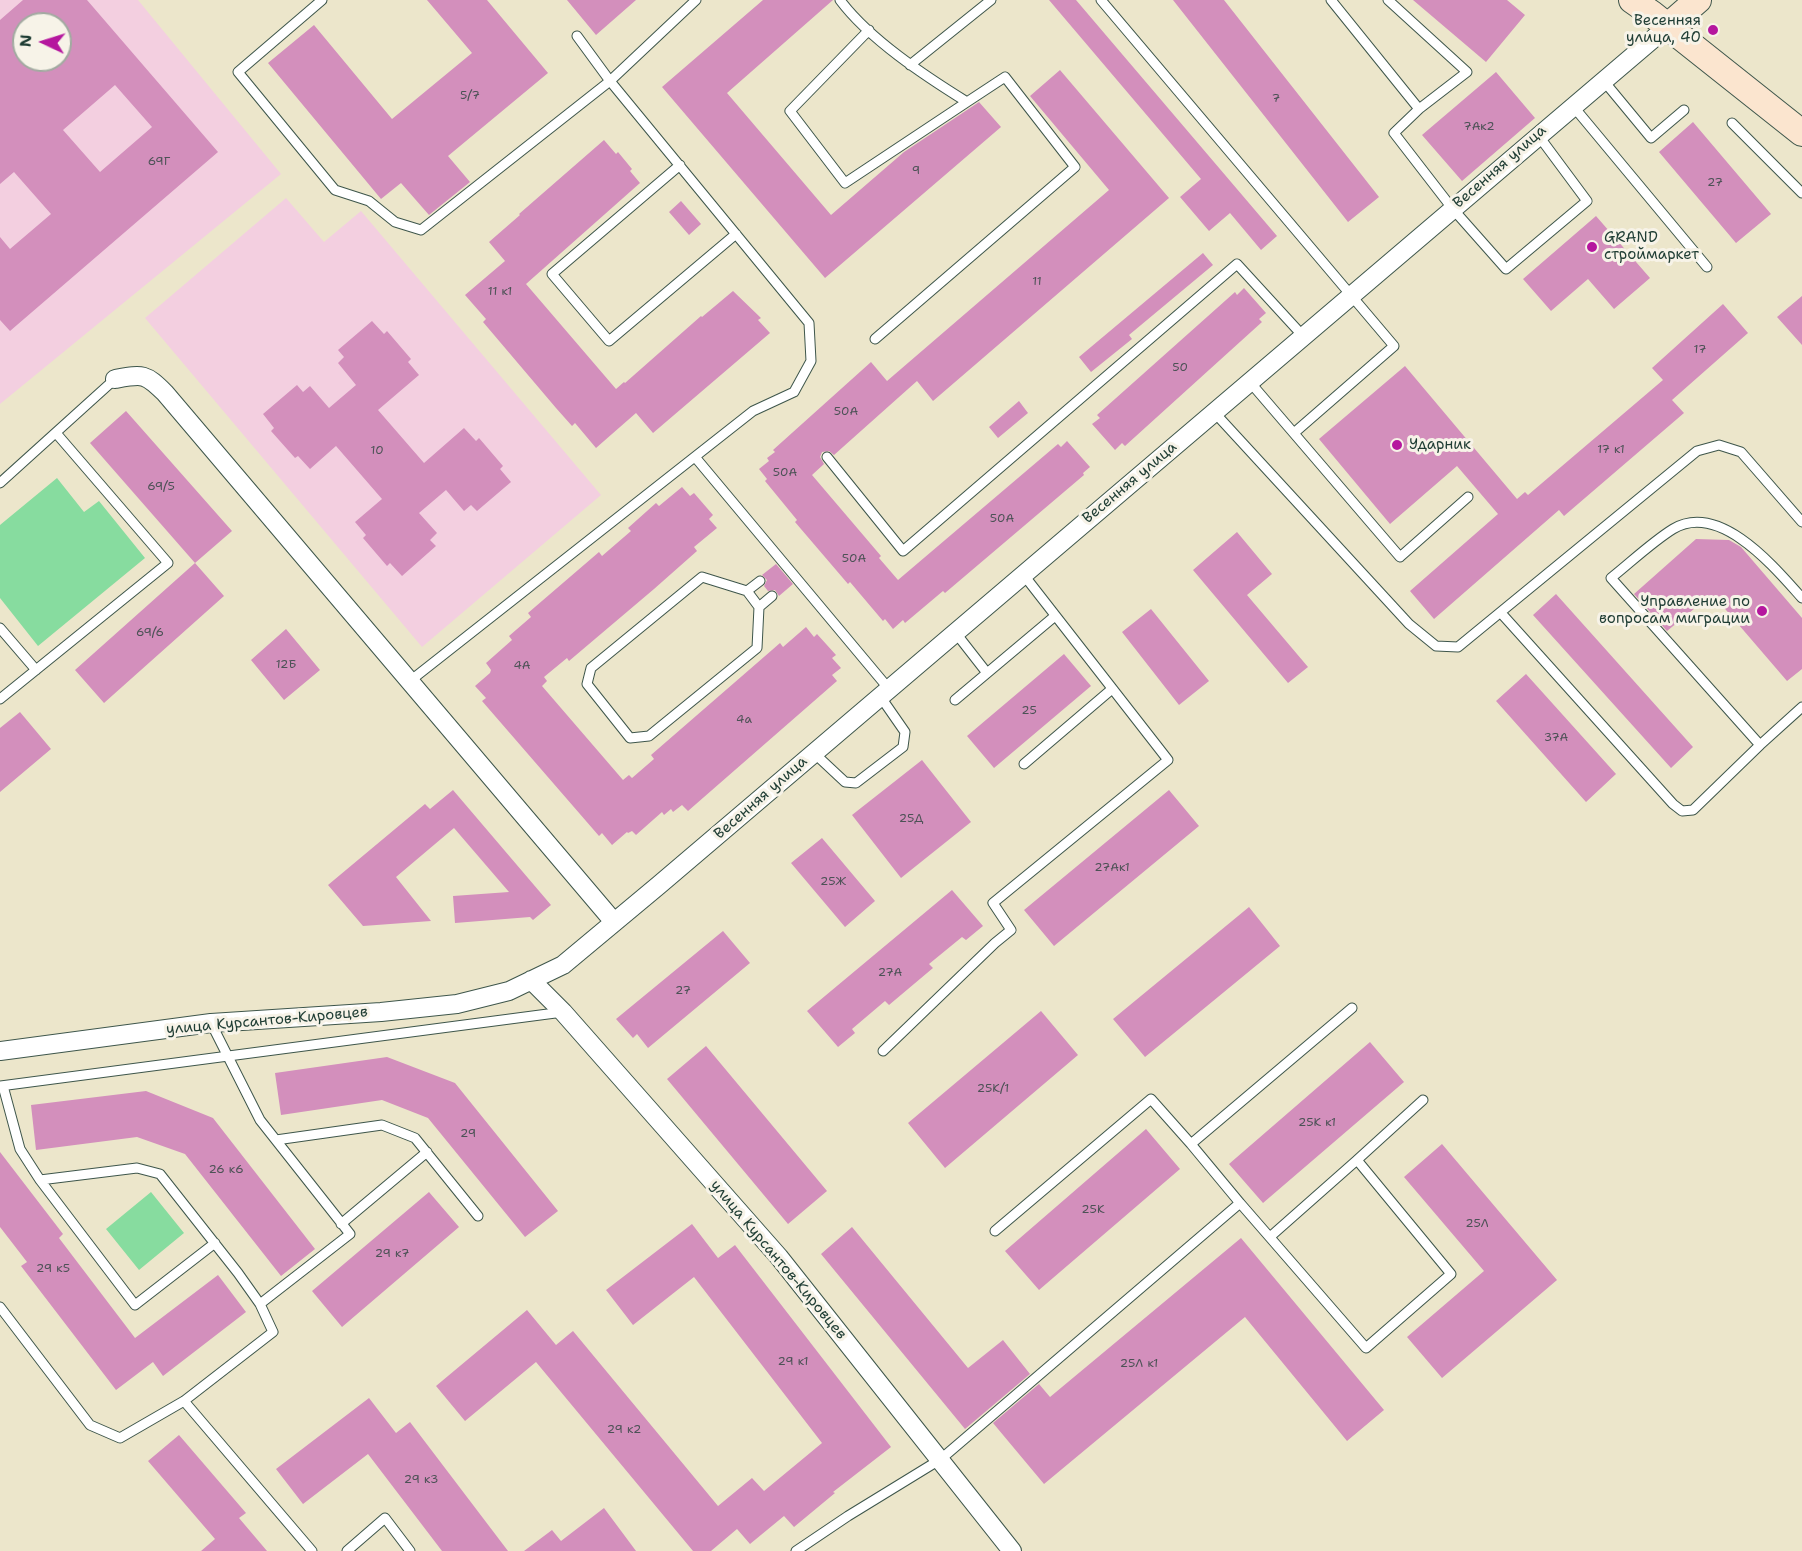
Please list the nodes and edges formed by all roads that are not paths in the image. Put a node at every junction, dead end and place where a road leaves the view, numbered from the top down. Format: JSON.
{"nodes":[{"id":1,"x":322,"y":0,"type":"edge"},
{"id":2,"x":696,"y":0,"type":"edge"},
{"id":3,"x":840,"y":0,"type":"edge"},
{"id":4,"x":991,"y":0,"type":"edge"},
{"id":5,"x":1101,"y":0,"type":"edge"},
{"id":6,"x":1331,"y":0,"type":"edge"},
{"id":7,"x":1388,"y":0,"type":"edge"},
{"id":8,"x":1632,"y":0,"type":"edge"},
{"id":9,"x":1698,"y":0,"type":"edge"},
{"id":10,"x":1667,"y":27,"type":"junction"},
{"id":11,"x":869,"y":30,"type":"junction"},
{"id":12,"x":577,"y":36,"type":"dead end"},
{"id":13,"x":910,"y":65,"type":"junction"},
{"id":14,"x":1603,"y":80,"type":"junction"},
{"id":15,"x":610,"y":81,"type":"junction"},
{"id":16,"x":967,"y":102,"type":"junction"},
{"id":17,"x":1573,"y":106,"type":"junction"},
{"id":18,"x":1419,"y":109,"type":"junction"},
{"id":19,"x":1684,"y":110,"type":"dead end"},
{"id":20,"x":1732,"y":123,"type":"dead end"},
{"id":21,"x":1802,"y":133,"type":"edge"},
{"id":22,"x":1538,"y":135,"type":"junction"},
{"id":23,"x":680,"y":165,"type":"junction"},
{"id":24,"x":1802,"y":193,"type":"edge"},
{"id":25,"x":1452,"y":208,"type":"junction"},
{"id":26,"x":736,"y":234,"type":"junction"},
{"id":27,"x":1707,"y":267,"type":"dead end"},
{"id":28,"x":1351,"y":295,"type":"junction"},
{"id":29,"x":1303,"y":336,"type":"junction"},
{"id":30,"x":875,"y":339,"type":"dead end"},
{"id":31,"x":115,"y":379,"type":"joint"},
{"id":32,"x":1249,"y":381,"type":"junction"},
{"id":33,"x":1214,"y":412,"type":"junction"},
{"id":34,"x":56,"y":433,"type":"junction"},
{"id":35,"x":1294,"y":433,"type":"junction"},
{"id":36,"x":695,"y":457,"type":"junction"},
{"id":37,"x":826,"y":458,"type":"dead end"},
{"id":38,"x":0,"y":483,"type":"edge"},
{"id":39,"x":1468,"y":497,"type":"dead end"},
{"id":40,"x":1802,"y":522,"type":"edge"},
{"id":41,"x":1023,"y":574,"type":"junction"},
{"id":42,"x":760,"y":581,"type":"dead end"},
{"id":43,"x":747,"y":591,"type":"junction"},
{"id":44,"x":772,"y":596,"type":"dead end"},
{"id":45,"x":1802,"y":598,"type":"edge"},
{"id":46,"x":759,"y":607,"type":"junction"},
{"id":47,"x":1501,"y":613,"type":"junction"},
{"id":48,"x":1055,"y":616,"type":"junction"},
{"id":49,"x":0,"y":628,"type":"edge"},
{"id":50,"x":955,"y":632,"type":"junction"},
{"id":51,"x":36,"y":669,"type":"junction"},
{"id":52,"x":987,"y":673,"type":"junction"},
{"id":53,"x":410,"y":681,"type":"junction"},
{"id":54,"x":1112,"y":689,"type":"junction"},
{"id":55,"x":884,"y":692,"type":"junction"},
{"id":56,"x":0,"y":699,"type":"edge"},
{"id":57,"x":955,"y":700,"type":"dead end"},
{"id":58,"x":1802,"y":707,"type":"edge"},
{"id":59,"x":1760,"y":744,"type":"junction"},
{"id":60,"x":814,"y":753,"type":"junction"},
{"id":61,"x":1024,"y":764,"type":"dead end"},
{"id":62,"x":614,"y":922,"type":"junction"},
{"id":63,"x":563,"y":965,"type":"joint"},
{"id":64,"x":531,"y":980,"type":"junction"},
{"id":65,"x":1352,"y":1008,"type":"dead end"},
{"id":66,"x":563,"y":1012,"type":"junction"},
{"id":67,"x":211,"y":1023,"type":"junction"},
{"id":68,"x":0,"y":1051,"type":"edge"},
{"id":69,"x":883,"y":1051,"type":"dead end"},
{"id":70,"x":227,"y":1056,"type":"junction"},
{"id":71,"x":1,"y":1086,"type":"edge"},
{"id":72,"x":1423,"y":1100,"type":"dead end"},
{"id":73,"x":276,"y":1140,"type":"junction"},
{"id":74,"x":1191,"y":1144,"type":"junction"},
{"id":75,"x":427,"y":1152,"type":"junction"},
{"id":76,"x":1357,"y":1160,"type":"junction"},
{"id":77,"x":40,"y":1180,"type":"junction"},
{"id":78,"x":1240,"y":1203,"type":"junction"},
{"id":79,"x":478,"y":1216,"type":"dead end"},
{"id":80,"x":341,"y":1224,"type":"junction"},
{"id":81,"x":995,"y":1231,"type":"dead end"},
{"id":82,"x":1271,"y":1236,"type":"junction"},
{"id":83,"x":214,"y":1243,"type":"junction"},
{"id":84,"x":261,"y":1304,"type":"junction"},
{"id":85,"x":0,"y":1307,"type":"edge"},
{"id":86,"x":184,"y":1401,"type":"junction"},
{"id":87,"x":941,"y":1459,"type":"junction"},
{"id":88,"x":312,"y":1551,"type":"edge"},
{"id":89,"x":347,"y":1551,"type":"edge"},
{"id":90,"x":410,"y":1551,"type":"edge"},
{"id":91,"x":796,"y":1551,"type":"edge"},
{"id":92,"x":1012,"y":1551,"type":"edge"}],
"edges":[{"from":1,"to":15,"type":"lane"},
{"from":2,"to":15,"type":"lane"},
{"from":3,"to":11,"type":"lane"},
{"from":4,"to":13,"type":"lane"},
{"from":5,"to":28,"type":"lane"},
{"from":6,"to":18,"type":"lane"},
{"from":7,"to":18,"type":"lane"},
{"from":8,"to":10,"type":"street"},
{"from":9,"to":10,"type":"street","name":"Весенняя улица"},
{"from":10,"to":14,"type":"street","name":"Весенняя улица"},
{"from":10,"to":21,"type":"street"},
{"from":11,"to":13,"type":"lane"},
{"from":11,"to":16,"type":"lane"},
{"from":12,"to":15,"type":"lane"},
{"from":13,"to":16,"type":"lane"},
{"from":14,"to":17,"type":"street","name":"Весенняя улица"},
{"from":14,"to":19,"type":"lane"},
{"from":15,"to":23,"type":"lane"},
{"from":16,"to":30,"type":"lane"},
{"from":17,"to":22,"type":"street","name":"Весенняя улица"},
{"from":17,"to":27,"type":"lane"},
{"from":18,"to":25,"type":"lane"},
{"from":20,"to":24,"type":"lane"},
{"from":22,"to":25,"type":"street","name":"Весенняя улица"},
{"from":22,"to":25,"type":"lane"},
{"from":23,"to":26,"type":"lane"},
{"from":23,"to":26,"type":"lane"},
{"from":25,"to":28,"type":"street","name":"Весенняя улица"},
{"from":26,"to":36,"type":"lane"},
{"from":28,"to":29,"type":"street","name":"Весенняя улица"},
{"from":28,"to":35,"type":"lane"},
{"from":29,"to":32,"type":"street","name":"Весенняя улица"},
{"from":29,"to":37,"type":"lane"},
{"from":31,"to":34,"type":"lane"},
{"from":31,"to":53,"type":"street"},
{"from":32,"to":33,"type":"street","name":"Весенняя улица"},
{"from":32,"to":35,"type":"lane"},
{"from":33,"to":41,"type":"street","name":"Весенняя улица"},
{"from":33,"to":47,"type":"lane"},
{"from":34,"to":38,"type":"lane"},
{"from":34,"to":51,"type":"lane"},
{"from":35,"to":39,"type":"lane"},
{"from":36,"to":53,"type":"lane"},
{"from":36,"to":55,"type":"lane"},
{"from":40,"to":47,"type":"lane"},
{"from":41,"to":48,"type":"lane"},
{"from":41,"to":50,"type":"street","name":"Весенняя улица"},
{"from":42,"to":43,"type":"lane"},
{"from":43,"to":46,"type":"lane"},
{"from":43,"to":46,"type":"lane"},
{"from":44,"to":46,"type":"lane"},
{"from":45,"to":59,"type":"lane"},
{"from":47,"to":59,"type":"lane"},
{"from":48,"to":52,"type":"lane"},
{"from":48,"to":54,"type":"lane"},
{"from":49,"to":51,"type":"lane"},
{"from":50,"to":52,"type":"lane"},
{"from":50,"to":55,"type":"street","name":"Весенняя улица"},
{"from":51,"to":56,"type":"lane"},
{"from":52,"to":57,"type":"lane"},
{"from":53,"to":62,"type":"street"},
{"from":54,"to":61,"type":"lane"},
{"from":54,"to":69,"type":"lane"},
{"from":55,"to":60,"type":"street","name":"Весенняя улица"},
{"from":55,"to":60,"type":"lane"},
{"from":58,"to":59,"type":"lane"},
{"from":60,"to":62,"type":"street","name":"Весенняя улица"},
{"from":62,"to":63,"type":"street","name":"Весенняя улица"},
{"from":63,"to":64,"type":"street","name":"улица Курсантов-Кировцев"},
{"from":64,"to":66,"type":"street","name":"улица Курсантов-Кировцев"},
{"from":64,"to":67,"type":"street","name":"улица Курсантов-Кировцев"},
{"from":65,"to":74,"type":"lane"},
{"from":66,"to":70,"type":"lane"},
{"from":66,"to":87,"type":"street","name":"улица Курсантов-Кировцев"},
{"from":67,"to":68,"type":"street","name":"улица Курсантов-Кировцев"},
{"from":67,"to":70,"type":"lane"},
{"from":70,"to":71,"type":"lane"},
{"from":70,"to":73,"type":"lane"},
{"from":71,"to":77,"type":"lane"},
{"from":72,"to":76,"type":"lane"},
{"from":73,"to":75,"type":"lane"},
{"from":73,"to":80,"type":"lane"},
{"from":74,"to":78,"type":"lane"},
{"from":74,"to":81,"type":"lane"},
{"from":75,"to":79,"type":"lane"},
{"from":75,"to":80,"type":"lane"},
{"from":76,"to":82,"type":"lane"},
{"from":76,"to":82,"type":"lane"},
{"from":77,"to":83,"type":"lane"},
{"from":77,"to":83,"type":"lane"},
{"from":78,"to":82,"type":"lane"},
{"from":78,"to":87,"type":"lane"},
{"from":80,"to":84,"type":"lane"},
{"from":83,"to":84,"type":"lane"},
{"from":84,"to":86,"type":"lane"},
{"from":85,"to":86,"type":"lane"},
{"from":86,"to":88,"type":"lane"},
{"from":87,"to":91,"type":"lane"},
{"from":87,"to":92,"type":"street","name":"улица Курсантов-Кировцев"},
{"from":89,"to":90,"type":"lane"}]}
